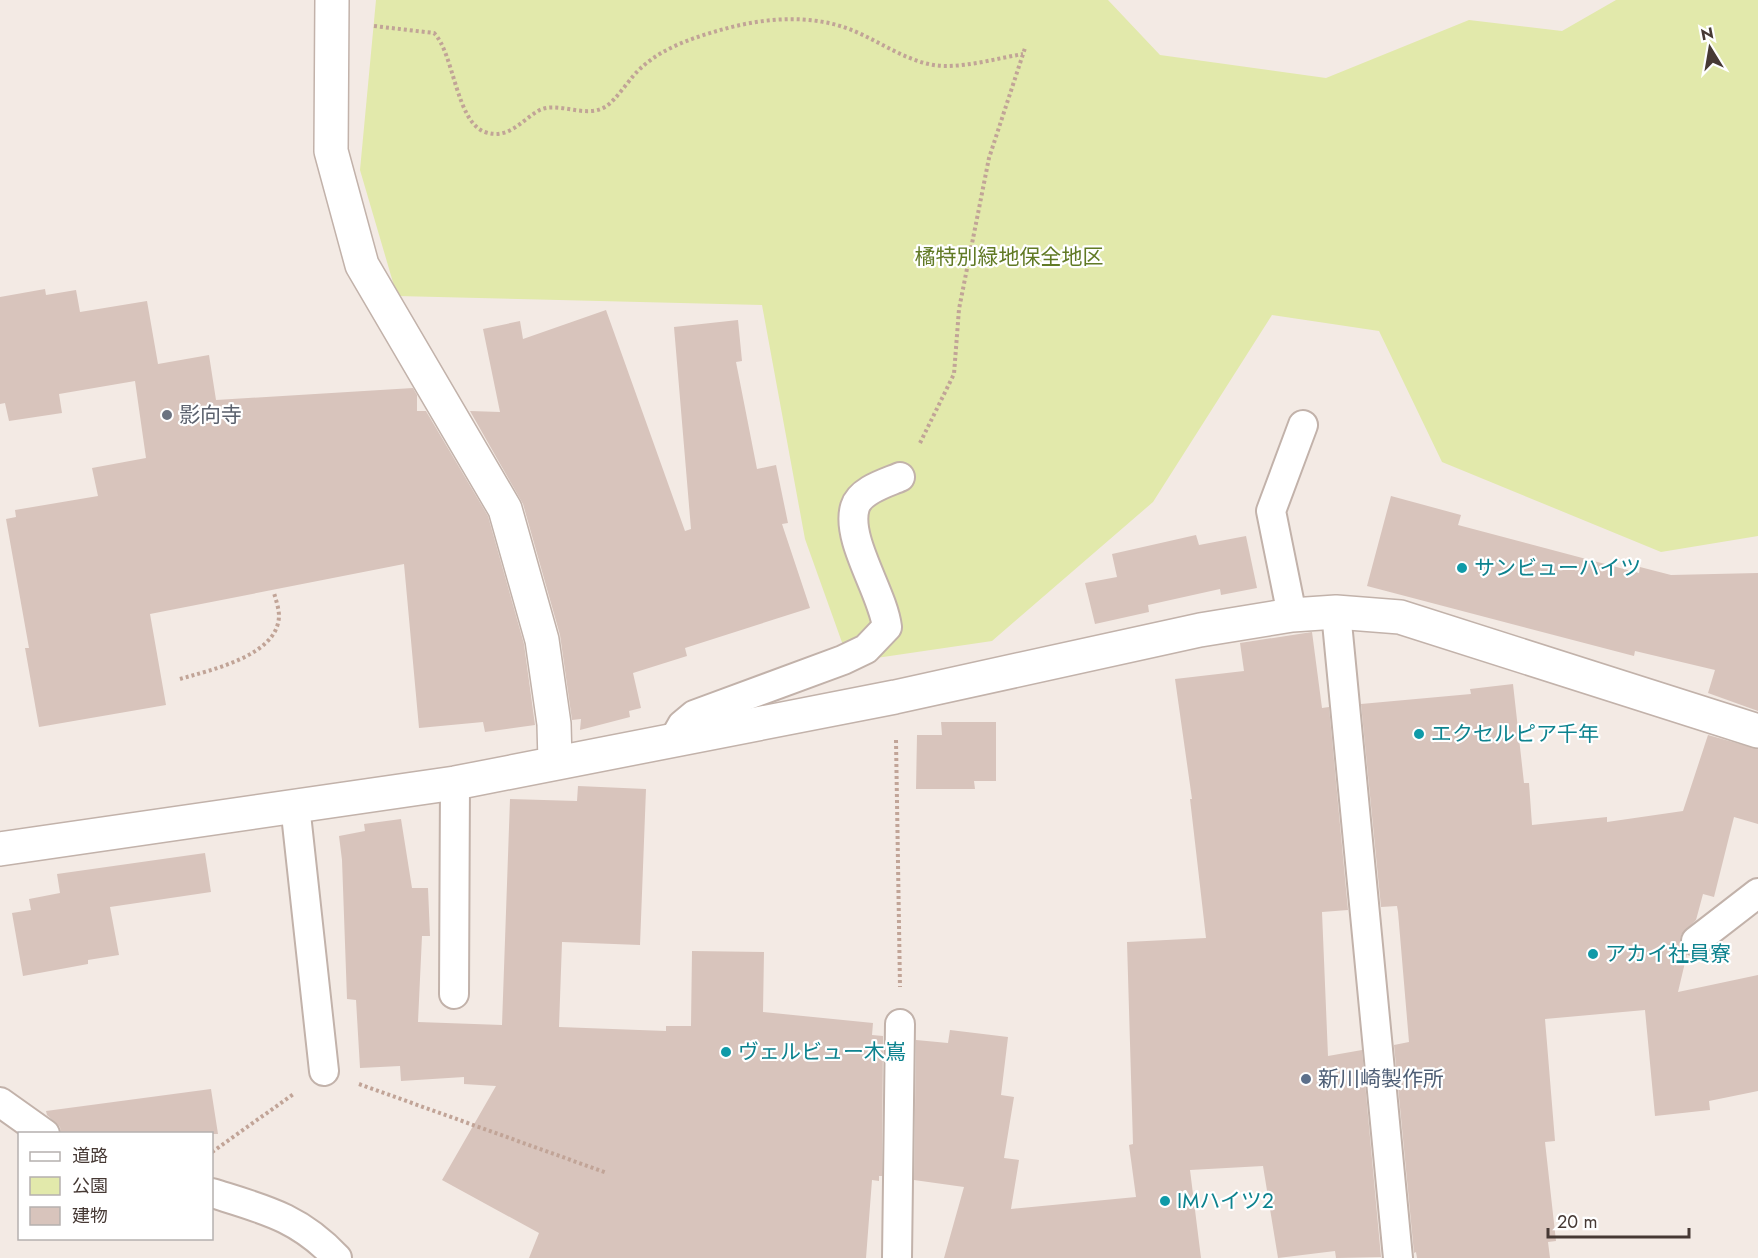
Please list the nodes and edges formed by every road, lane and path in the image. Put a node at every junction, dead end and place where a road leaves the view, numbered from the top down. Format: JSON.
{"nodes":[{"id":1,"x":332,"y":11,"type":"edge"},
{"id":2,"x":1025,"y":48,"type":"dead end"},
{"id":3,"x":1023,"y":54,"type":"junction"},
{"id":4,"x":1303,"y":425,"type":"dead end"},
{"id":5,"x":900,"y":477,"type":"joint"},
{"id":6,"x":274,"y":593,"type":"dead end"},
{"id":7,"x":1336,"y":612,"type":"junction"},
{"id":8,"x":1292,"y":615,"type":"junction"},
{"id":9,"x":180,"y":679,"type":"dead end"},
{"id":10,"x":895,"y":697,"type":"junction"},
{"id":11,"x":1758,"y":731,"type":"edge"},
{"id":12,"x":673,"y":741,"type":"junction"},
{"id":13,"x":555,"y":762,"type":"junction"},
{"id":14,"x":456,"y":783,"type":"junction"},
{"id":15,"x":295,"y":805,"type":"junction"},
{"id":16,"x":0,"y":849,"type":"edge"},
{"id":17,"x":1758,"y":893,"type":"edge"},
{"id":18,"x":1696,"y":941,"type":"dead end"},
{"id":19,"x":454,"y":994,"type":"dead end"},
{"id":20,"x":900,"y":1024,"type":"joint"},
{"id":21,"x":324,"y":1071,"type":"junction"},
{"id":22,"x":0,"y":1102,"type":"edge"},
{"id":23,"x":42,"y":1132,"type":"edge"},
{"id":24,"x":213,"y":1151,"type":"edge"},
{"id":25,"x":607,"y":1173,"type":"dead end"},
{"id":26,"x":213,"y":1193,"type":"edge"},
{"id":27,"x":337,"y":1258,"type":"edge"},
{"id":28,"x":897,"y":1258,"type":"edge"},
{"id":29,"x":1398,"y":1258,"type":"edge"}],
"edges":[{"from":1,"to":3,"type":"path"},
{"from":1,"to":13,"type":"street"},
{"from":2,"to":3,"type":"path"},
{"from":3,"to":5,"type":"path"},
{"from":4,"to":8,"type":"lane"},
{"from":5,"to":12,"type":"lane"},
{"from":6,"to":9,"type":"path"},
{"from":7,"to":8,"type":"street"},
{"from":7,"to":11,"type":"street"},
{"from":7,"to":29,"type":"lane"},
{"from":8,"to":10,"type":"street"},
{"from":10,"to":12,"type":"street"},
{"from":10,"to":20,"type":"path"},
{"from":12,"to":13,"type":"street"},
{"from":13,"to":14,"type":"street"},
{"from":14,"to":15,"type":"street"},
{"from":14,"to":19,"type":"lane"},
{"from":15,"to":16,"type":"street"},
{"from":15,"to":21,"type":"lane"},
{"from":17,"to":18,"type":"lane"},
{"from":20,"to":28,"type":"lane"},
{"from":21,"to":24,"type":"path"},
{"from":21,"to":25,"type":"path"},
{"from":22,"to":23,"type":"lane"},
{"from":26,"to":27,"type":"lane"}]}
